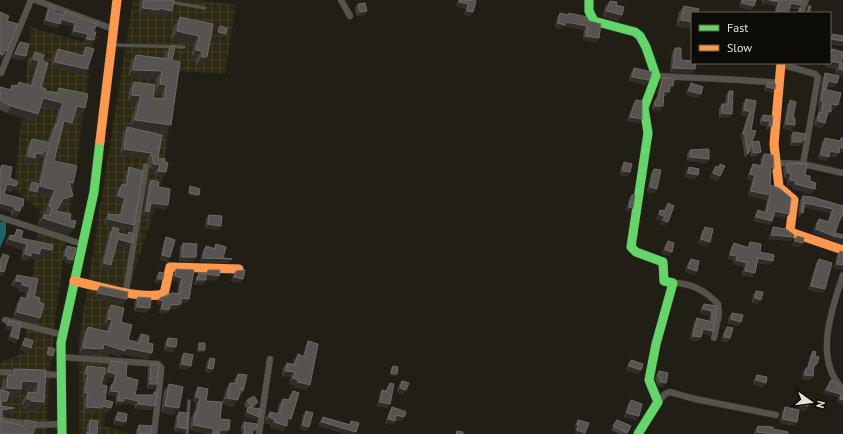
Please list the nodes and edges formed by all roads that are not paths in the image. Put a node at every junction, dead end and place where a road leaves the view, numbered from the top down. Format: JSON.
{"nodes":[{"id":1,"x":31,"y":0,"type":"edge"},
{"id":2,"x":35,"y":0,"type":"edge"},
{"id":3,"x":117,"y":0,"type":"edge"},
{"id":4,"x":341,"y":0,"type":"edge"},
{"id":5,"x":589,"y":0,"type":"edge"},
{"id":6,"x":806,"y":0,"type":"edge"},
{"id":7,"x":163,"y":1,"type":"edge"},
{"id":8,"x":205,"y":8,"type":"dead end"},
{"id":9,"x":802,"y":12,"type":"edge"},
{"id":10,"x":350,"y":16,"type":"dead end"},
{"id":11,"x":113,"y":29,"type":"junction"},
{"id":12,"x":111,"y":45,"type":"junction"},
{"id":13,"x":184,"y":47,"type":"dead end"},
{"id":14,"x":781,"y":64,"type":"edge"},
{"id":15,"x":1,"y":73,"type":"dead end"},
{"id":16,"x":656,"y":76,"type":"junction"},
{"id":17,"x":780,"y":83,"type":"junction"},
{"id":18,"x":776,"y":163,"type":"junction"},
{"id":19,"x":803,"y":164,"type":"junction"},
{"id":20,"x":146,"y":166,"type":"dead end"},
{"id":21,"x":843,"y":173,"type":"edge"},
{"id":22,"x":0,"y":217,"type":"edge"},
{"id":23,"x":82,"y":244,"type":"junction"},
{"id":24,"x":843,"y":250,"type":"edge"},
{"id":25,"x":239,"y":269,"type":"edge"},
{"id":26,"x":843,"y":275,"type":"edge"},
{"id":27,"x":74,"y":281,"type":"junction"},
{"id":28,"x":673,"y":283,"type":"junction"},
{"id":29,"x":126,"y":291,"type":"junction"},
{"id":30,"x":840,"y":294,"type":"edge"},
{"id":31,"x":5,"y":320,"type":"dead end"},
{"id":32,"x":63,"y":335,"type":"junction"},
{"id":33,"x":714,"y":338,"type":"dead end"},
{"id":34,"x":60,"y":357,"type":"junction"},
{"id":35,"x":270,"y":359,"type":"dead end"},
{"id":36,"x":0,"y":372,"type":"edge"},
{"id":37,"x":60,"y":375,"type":"junction"},
{"id":38,"x":843,"y":389,"type":"edge"},
{"id":39,"x":189,"y":400,"type":"dead end"},
{"id":40,"x":658,"y":402,"type":"junction"},
{"id":41,"x":776,"y":415,"type":"dead end"},
{"id":42,"x":0,"y":420,"type":"edge"},
{"id":43,"x":63,"y":424,"type":"junction"},
{"id":44,"x":62,"y":434,"type":"edge"},
{"id":45,"x":154,"y":434,"type":"edge"},
{"id":46,"x":187,"y":434,"type":"edge"},
{"id":47,"x":259,"y":434,"type":"edge"},
{"id":48,"x":638,"y":434,"type":"edge"}],
"edges":[{"from":1,"to":15,"type":"street"},
{"from":2,"to":11,"type":"street"},
{"from":3,"to":11,"type":"street"},
{"from":4,"to":10,"type":"street"},
{"from":5,"to":16,"type":"street"},
{"from":6,"to":9,"type":"street"},
{"from":7,"to":8,"type":"lane"},
{"from":11,"to":12,"type":"street"},
{"from":12,"to":13,"type":"lane"},
{"from":12,"to":23,"type":"street"},
{"from":14,"to":17,"type":"street"},
{"from":14,"to":19,"type":"street"},
{"from":16,"to":17,"type":"street"},
{"from":16,"to":28,"type":"street"},
{"from":17,"to":18,"type":"street"},
{"from":18,"to":19,"type":"street"},
{"from":18,"to":24,"type":"street"},
{"from":19,"to":21,"type":"street"},
{"from":20,"to":29,"type":"street"},
{"from":22,"to":23,"type":"street"},
{"from":23,"to":27,"type":"street"},
{"from":25,"to":29,"type":"street"},
{"from":26,"to":30,"type":"street"},
{"from":27,"to":29,"type":"street"},
{"from":27,"to":32,"type":"street"},
{"from":28,"to":33,"type":"street"},
{"from":28,"to":40,"type":"street"},
{"from":30,"to":38,"type":"street"},
{"from":31,"to":32,"type":"street"},
{"from":32,"to":34,"type":"street"},
{"from":34,"to":37,"type":"street"},
{"from":34,"to":45,"type":"street"},
{"from":35,"to":47,"type":"street"},
{"from":36,"to":37,"type":"street"},
{"from":37,"to":43,"type":"street"},
{"from":39,"to":46,"type":"lane"},
{"from":40,"to":41,"type":"street"},
{"from":40,"to":48,"type":"street"},
{"from":42,"to":43,"type":"street"},
{"from":43,"to":44,"type":"street"}]}
